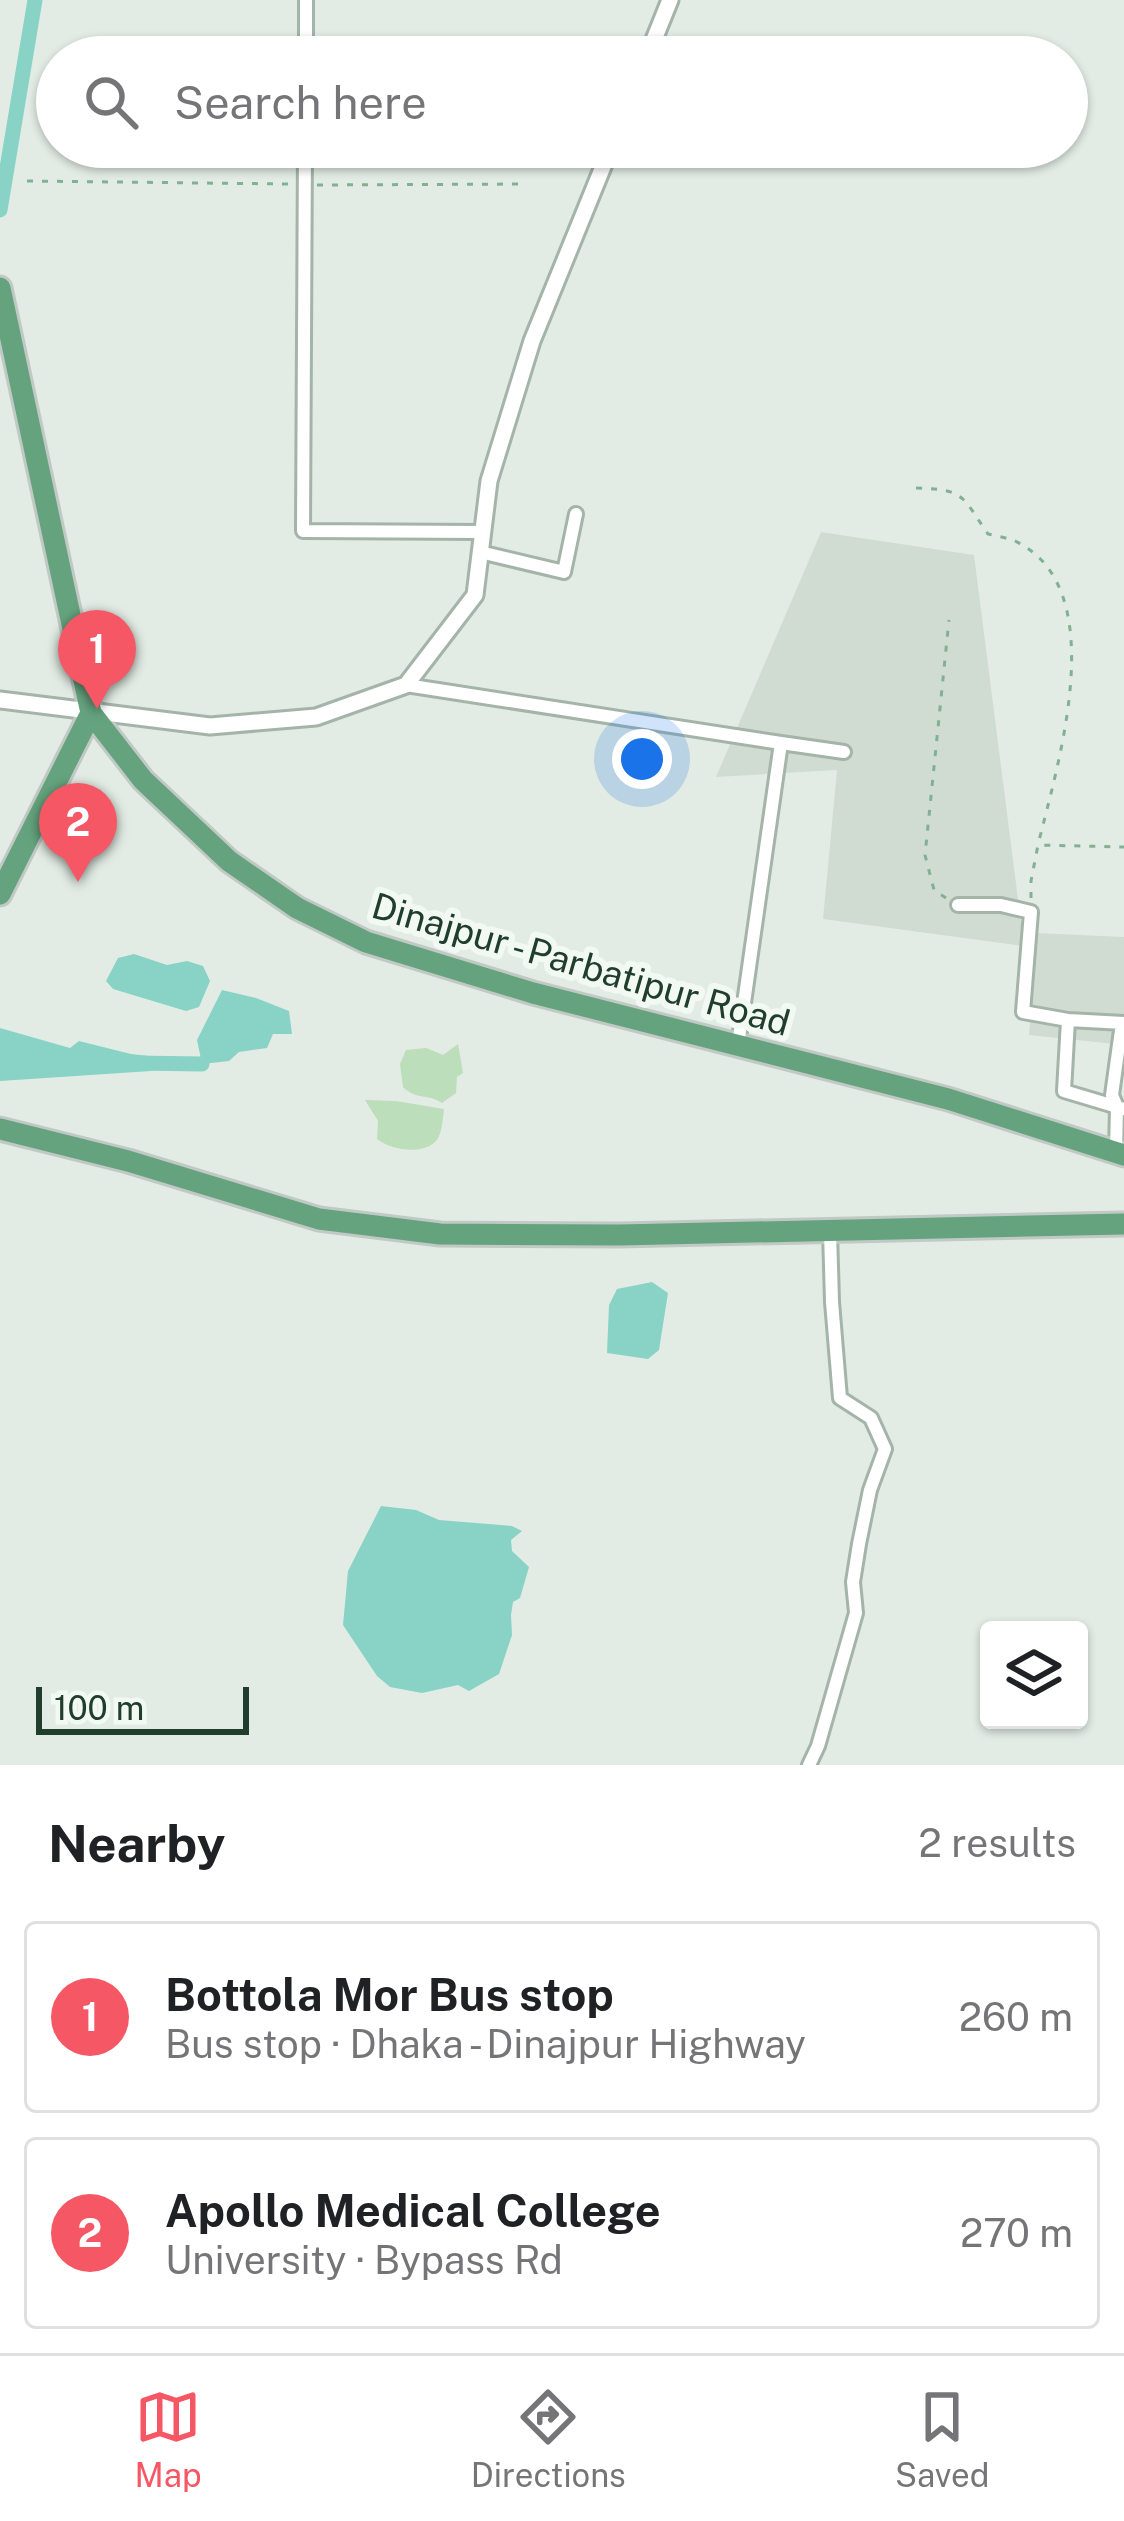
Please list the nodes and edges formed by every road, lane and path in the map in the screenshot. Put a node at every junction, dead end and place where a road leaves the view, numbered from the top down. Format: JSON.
{"nodes":[{"id":1,"x":306,"y":0,"type":"edge"},
{"id":2,"x":670,"y":0,"type":"edge"},
{"id":3,"x":306,"y":36,"type":"edge"},
{"id":4,"x":655,"y":36,"type":"edge"},
{"id":5,"x":305,"y":168,"type":"edge"},
{"id":6,"x":602,"y":168,"type":"edge"},
{"id":7,"x":27,"y":181,"type":"dead end"},
{"id":8,"x":305,"y":184,"type":"junction"},
{"id":9,"x":527,"y":184,"type":"dead end"},
{"id":10,"x":0,"y":288,"type":"edge"},
{"id":11,"x":916,"y":488,"type":"dead end"},
{"id":12,"x":576,"y":514,"type":"dead end"},
{"id":13,"x":482,"y":532,"type":"junction"},
{"id":14,"x":480,"y":552,"type":"junction"},
{"id":15,"x":949,"y":620,"type":"dead end"},
{"id":16,"x":406,"y":685,"type":"junction"},
{"id":17,"x":0,"y":700,"type":"edge"},
{"id":18,"x":91,"y":713,"type":"junction"},
{"id":19,"x":781,"y":743,"type":"junction"},
{"id":20,"x":844,"y":752,"type":"dead end"},
{"id":21,"x":1038,"y":844,"type":"junction"},
{"id":22,"x":1124,"y":847,"type":"edge"},
{"id":23,"x":0,"y":894,"type":"edge"},
{"id":24,"x":958,"y":905,"type":"joint"},
{"id":25,"x":1031,"y":912,"type":"junction"},
{"id":26,"x":1069,"y":1019,"type":"junction"},
{"id":27,"x":1123,"y":1023,"type":"edge"},
{"id":28,"x":739,"y":1045,"type":"junction"},
{"id":29,"x":1120,"y":1108,"type":"edge"},
{"id":30,"x":0,"y":1129,"type":"edge"},
{"id":31,"x":1120,"y":1154,"type":"edge"},
{"id":32,"x":1124,"y":1224,"type":"edge"},
{"id":33,"x":830,"y":1231,"type":"junction"},
{"id":34,"x":808,"y":1765,"type":"edge"}],
"edges":[{"from":1,"to":3,"type":"street"},
{"from":2,"to":4,"type":"street"},
{"from":5,"to":8,"type":"street"},
{"from":6,"to":13,"type":"street"},
{"from":7,"to":8,"type":"path"},
{"from":8,"to":9,"type":"path"},
{"from":8,"to":13,"type":"street"},
{"from":10,"to":18,"type":"main road"},
{"from":11,"to":21,"type":"path"},
{"from":12,"to":14,"type":"street"},
{"from":13,"to":14,"type":"street"},
{"from":14,"to":16,"type":"street"},
{"from":15,"to":24,"type":"path"},
{"from":16,"to":18,"type":"street"},
{"from":16,"to":19,"type":"street"},
{"from":17,"to":18,"type":"street"},
{"from":18,"to":23,"type":"main road"},
{"from":18,"to":28,"type":"main road","name":"Dinajpur - Parbatipur Road"},
{"from":19,"to":20,"type":"street"},
{"from":19,"to":28,"type":"street"},
{"from":21,"to":22,"type":"path"},
{"from":21,"to":25,"type":"path"},
{"from":24,"to":25,"type":"street"},
{"from":25,"to":26,"type":"street"},
{"from":26,"to":27,"type":"street"},
{"from":26,"to":29,"type":"street"},
{"from":27,"to":29,"type":"street"},
{"from":28,"to":31,"type":"main road","name":"Dinajpur - Parbatipur Road"},
{"from":29,"to":31,"type":"street"},
{"from":30,"to":33,"type":"main road"},
{"from":32,"to":33,"type":"main road"},
{"from":33,"to":34,"type":"street"}]}
